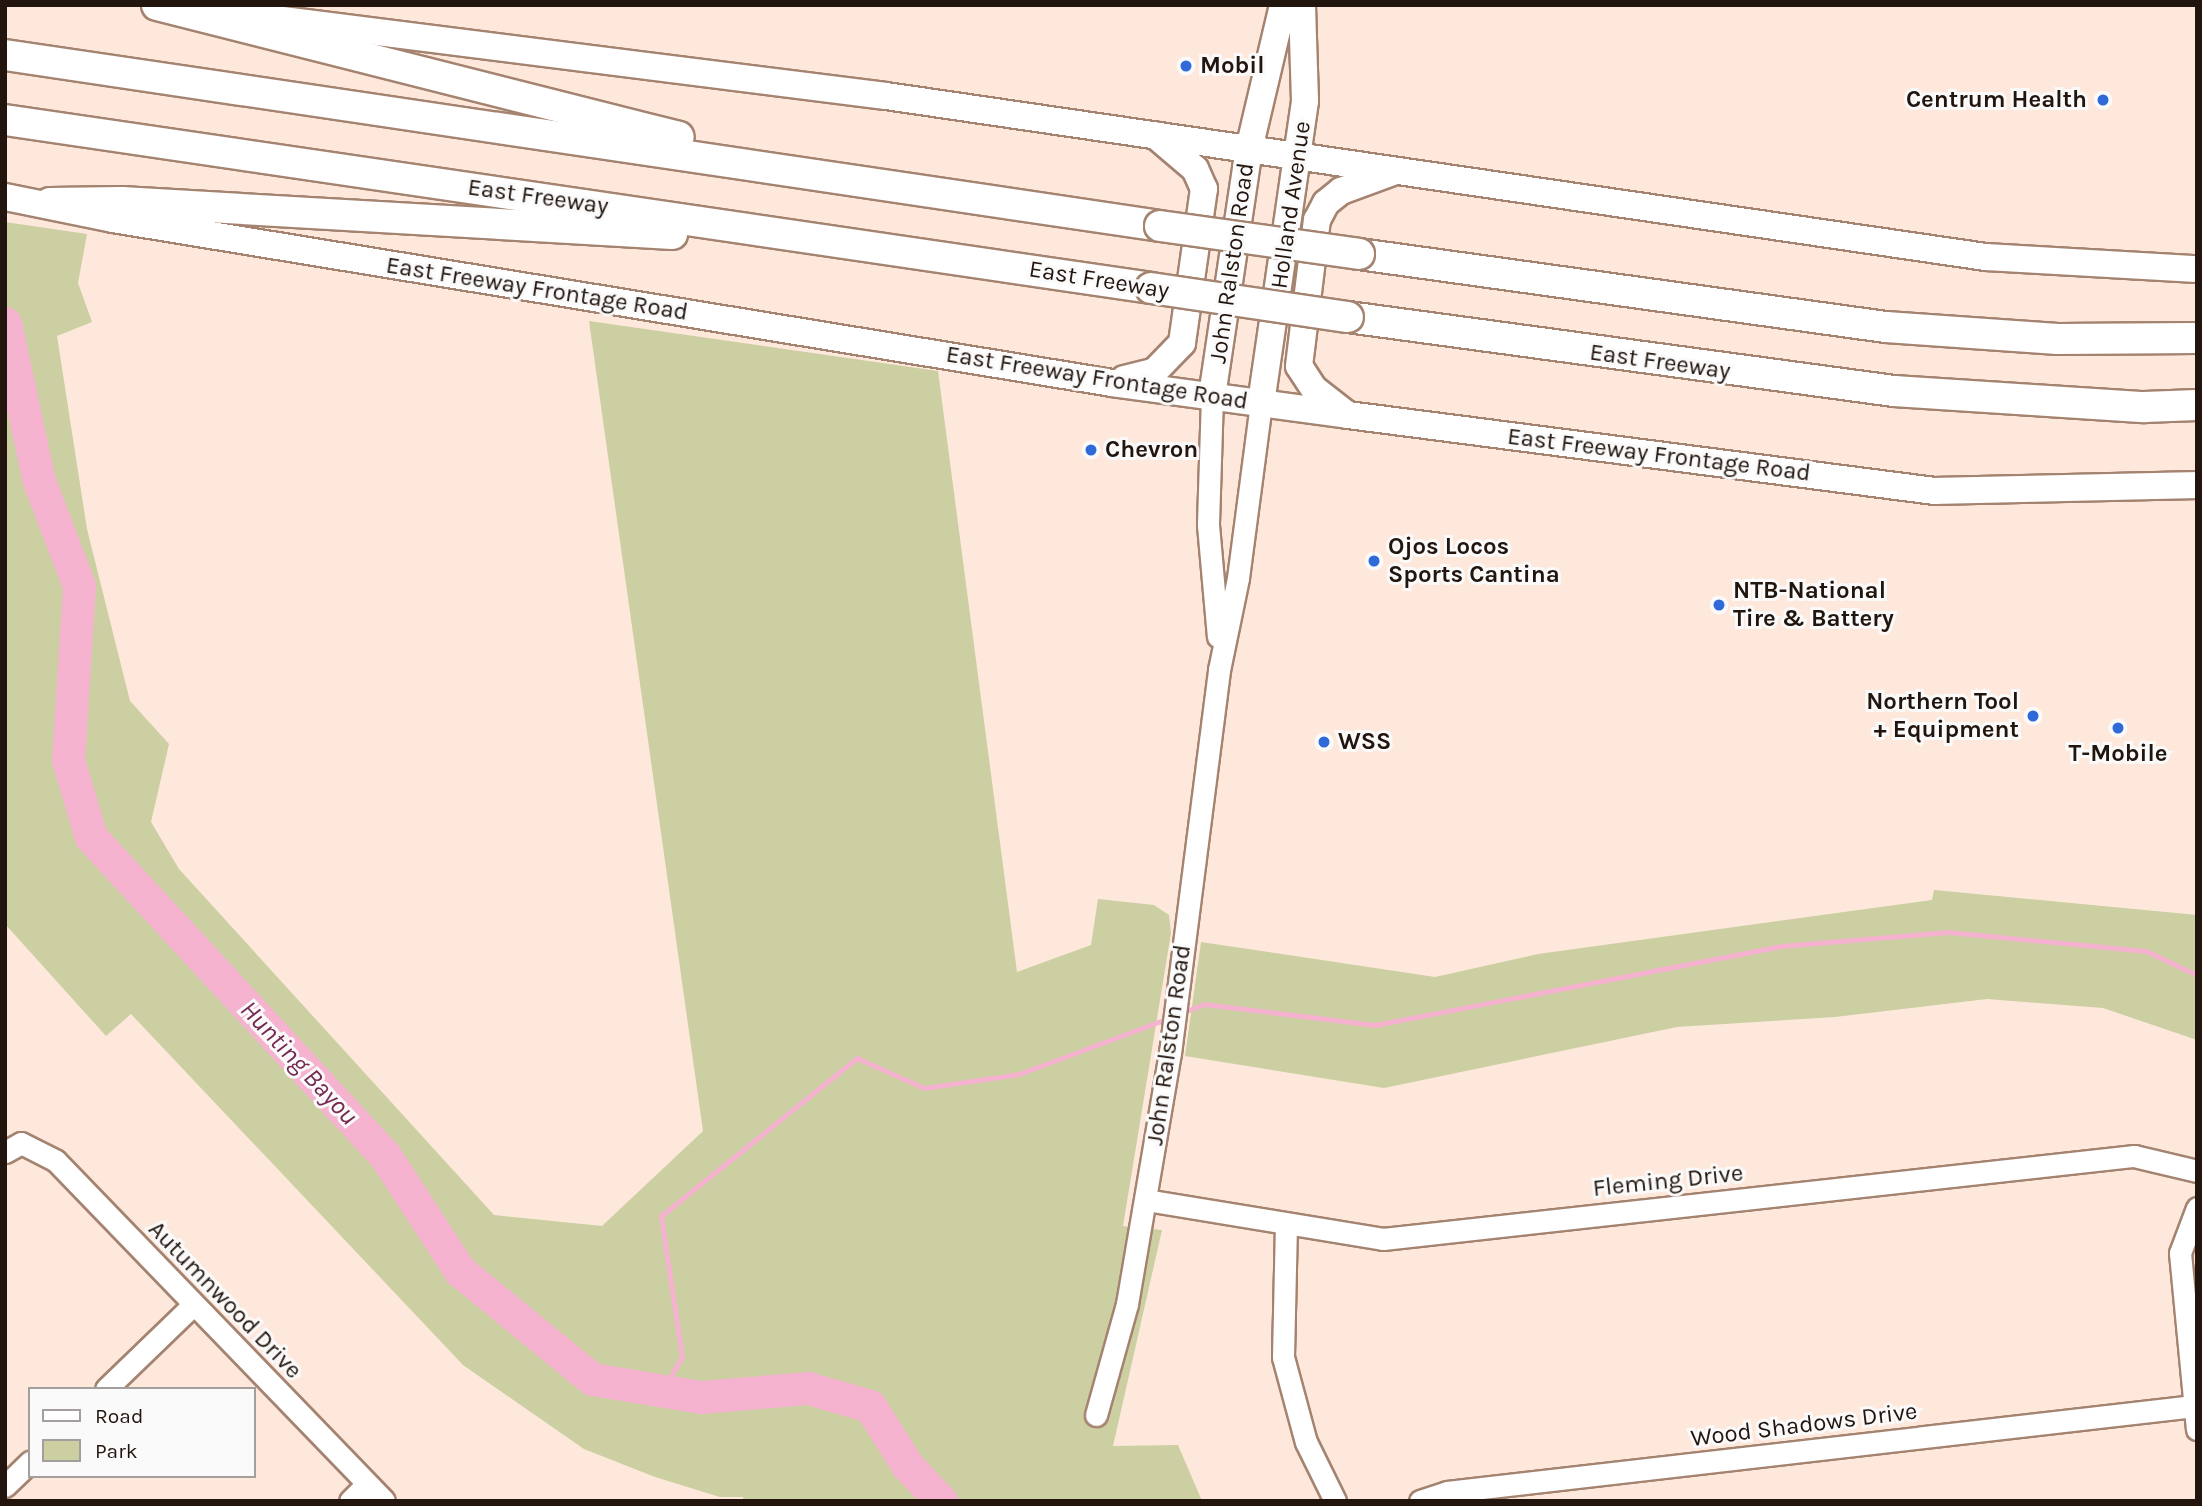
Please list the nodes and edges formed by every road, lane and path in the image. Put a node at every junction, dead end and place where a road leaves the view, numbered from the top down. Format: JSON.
{"nodes":[{"id":1,"x":159,"y":5,"type":"edge"},
{"id":2,"x":1283,"y":5,"type":"edge"},
{"id":3,"x":1302,"y":5,"type":"edge"},
{"id":4,"x":5,"y":55,"type":"edge"},
{"id":5,"x":5,"y":120,"type":"edge"},
{"id":6,"x":1155,"y":135,"type":"junction"},
{"id":7,"x":1249,"y":149,"type":"junction"},
{"id":8,"x":1298,"y":157,"type":"junction"},
{"id":9,"x":1395,"y":171,"type":"junction"},
{"id":10,"x":835,"y":177,"type":"junction"},
{"id":11,"x":5,"y":197,"type":"edge"},
{"id":12,"x":50,"y":204,"type":"junction"},
{"id":13,"x":874,"y":246,"type":"junction"},
{"id":14,"x":2197,"y":269,"type":"edge"},
{"id":15,"x":2197,"y":338,"type":"edge"},
{"id":16,"x":1112,"y":383,"type":"junction"},
{"id":17,"x":1212,"y":396,"type":"junction"},
{"id":18,"x":1261,"y":403,"type":"junction"},
{"id":19,"x":2197,"y":405,"type":"edge"},
{"id":20,"x":1348,"y":415,"type":"junction"},
{"id":21,"x":2197,"y":485,"type":"edge"},
{"id":22,"x":1219,"y":670,"type":"junction"},
{"id":23,"x":13,"y":1147,"type":"edge"},
{"id":24,"x":2197,"y":1171,"type":"edge"},
{"id":25,"x":1146,"y":1200,"type":"junction"},
{"id":26,"x":2197,"y":1208,"type":"edge"},
{"id":27,"x":1286,"y":1224,"type":"junction"},
{"id":28,"x":194,"y":1304,"type":"junction"},
{"id":29,"x":108,"y":1387,"type":"edge"},
{"id":30,"x":2194,"y":1406,"type":"junction"},
{"id":31,"x":1096,"y":1415,"type":"dead end"},
{"id":32,"x":2197,"y":1429,"type":"edge"},
{"id":33,"x":28,"y":1464,"type":"edge"},
{"id":34,"x":366,"y":1485,"type":"junction"},
{"id":35,"x":5,"y":1486,"type":"edge"},
{"id":36,"x":350,"y":1501,"type":"edge"},
{"id":37,"x":384,"y":1501,"type":"edge"},
{"id":38,"x":1335,"y":1501,"type":"edge"},
{"id":39,"x":1420,"y":1501,"type":"edge"}],
"edges":[{"from":1,"to":6,"type":"main road"},
{"from":1,"to":10,"type":"highway"},
{"from":2,"to":7,"type":"main road","name":"Holland Avenue"},
{"from":3,"to":8,"type":"main road","name":"Holland Avenue"},
{"from":4,"to":10,"type":"highway"},
{"from":5,"to":13,"type":"highway","name":"East Freeway"},
{"from":6,"to":7,"type":"main road"},
{"from":6,"to":16,"type":"main road"},
{"from":7,"to":8,"type":"main road"},
{"from":7,"to":17,"type":"main road","name":"John Ralston Road"},
{"from":8,"to":9,"type":"main road"},
{"from":8,"to":18,"type":"main road","name":"Holland Avenue"},
{"from":9,"to":14,"type":"main road"},
{"from":9,"to":20,"type":"main road"},
{"from":10,"to":15,"type":"highway","bridge":true},
{"from":11,"to":12,"type":"main road","name":"East Freeway Frontage Road"},
{"from":12,"to":13,"type":"highway"},
{"from":12,"to":16,"type":"main road","name":"East Freeway Frontage Road"},
{"from":13,"to":19,"type":"highway","name":"East Freeway","bridge":true},
{"from":16,"to":17,"type":"main road","name":"East Freeway Frontage Road"},
{"from":17,"to":18,"type":"main road","name":"East Freeway Frontage Road"},
{"from":17,"to":22,"type":"street","name":"John Ralston Road"},
{"from":18,"to":20,"type":"main road","name":"East Freeway Frontage Road"},
{"from":18,"to":22,"type":"street","name":"John Ralston Road"},
{"from":20,"to":21,"type":"main road","name":"East Freeway Frontage Road"},
{"from":22,"to":25,"type":"street","name":"John Ralston Road"},
{"from":23,"to":28,"type":"street","name":"Autumnwood Drive"},
{"from":24,"to":27,"type":"street","name":"Fleming Drive"},
{"from":25,"to":27,"type":"street","name":"Fleming Drive"},
{"from":25,"to":31,"type":"street","name":"John Ralston Road"},
{"from":26,"to":30,"type":"street"},
{"from":27,"to":38,"type":"street"},
{"from":28,"to":29,"type":"street"},
{"from":28,"to":34,"type":"street","name":"Autumnwood Drive"},
{"from":30,"to":32,"type":"street"},
{"from":30,"to":39,"type":"street","name":"Wood Shadows Drive"},
{"from":33,"to":35,"type":"street"},
{"from":34,"to":36,"type":"street"},
{"from":34,"to":37,"type":"street","name":"Autumnwood Drive"}]}
